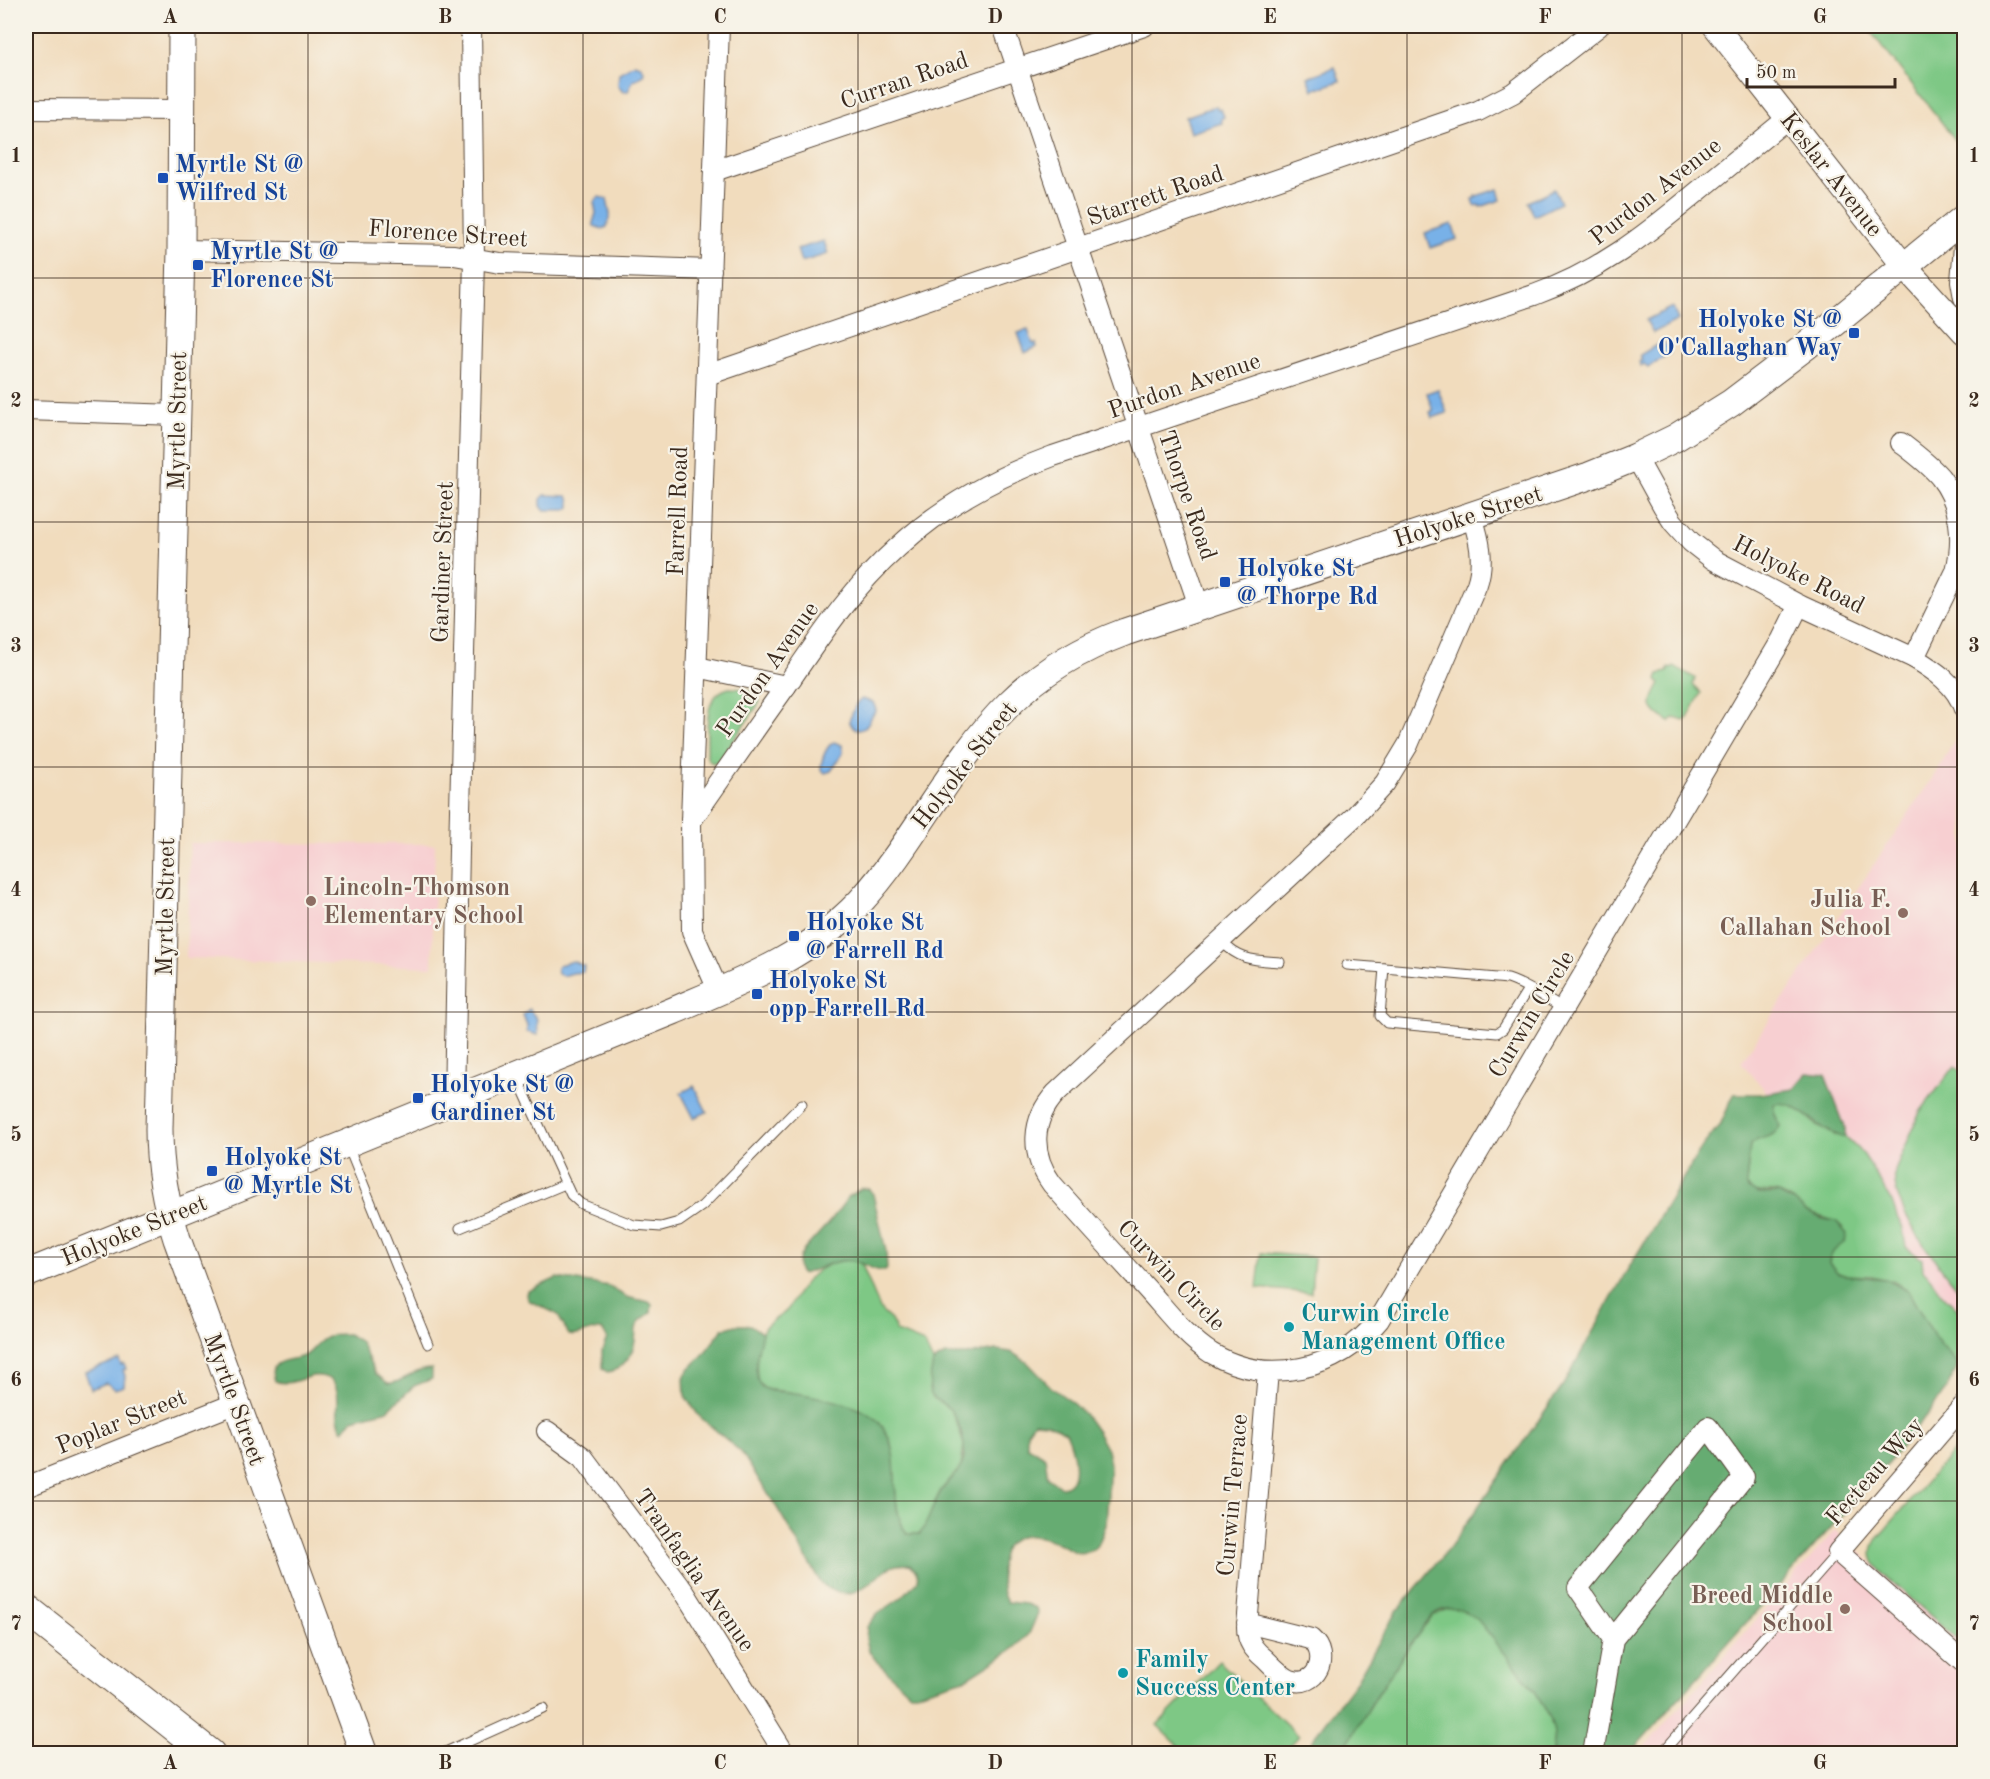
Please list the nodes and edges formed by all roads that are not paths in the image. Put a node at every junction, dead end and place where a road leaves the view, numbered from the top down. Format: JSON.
{"nodes":[{"id":1,"x":182,"y":26,"type":"edge"},
{"id":2,"x":471,"y":26,"type":"edge"},
{"id":3,"x":719,"y":26,"type":"edge"},
{"id":4,"x":1003,"y":26,"type":"edge"},
{"id":5,"x":1144,"y":26,"type":"edge"},
{"id":6,"x":1599,"y":26,"type":"edge"},
{"id":7,"x":1715,"y":26,"type":"edge"},
{"id":8,"x":1017,"y":68,"type":"junction"},
{"id":9,"x":26,"y":109,"type":"edge"},
{"id":10,"x":183,"y":110,"type":"junction"},
{"id":11,"x":1788,"y":118,"type":"junction"},
{"id":12,"x":714,"y":171,"type":"junction"},
{"id":13,"x":1965,"y":218,"type":"edge"},
{"id":14,"x":1965,"y":246,"type":"edge"},
{"id":15,"x":1078,"y":248,"type":"junction"},
{"id":16,"x":181,"y":250,"type":"junction"},
{"id":17,"x":474,"y":259,"type":"junction"},
{"id":18,"x":1904,"y":266,"type":"junction"},
{"id":19,"x":711,"y":270,"type":"junction"},
{"id":20,"x":1965,"y":298,"type":"edge"},
{"id":21,"x":1965,"y":332,"type":"edge"},
{"id":22,"x":707,"y":375,"type":"junction"},
{"id":23,"x":26,"y":410,"type":"edge"},
{"id":24,"x":177,"y":415,"type":"junction"},
{"id":25,"x":1138,"y":427,"type":"junction"},
{"id":26,"x":1900,"y":443,"type":"dead end"},
{"id":27,"x":1636,"y":457,"type":"junction"},
{"id":28,"x":1472,"y":515,"type":"junction"},
{"id":29,"x":1799,"y":604,"type":"junction"},
{"id":30,"x":1198,"y":606,"type":"junction"},
{"id":31,"x":1914,"y":658,"type":"junction"},
{"id":32,"x":697,"y":668,"type":"junction"},
{"id":33,"x":786,"y":686,"type":"junction"},
{"id":34,"x":1965,"y":709,"type":"edge"},
{"id":35,"x":691,"y":821,"type":"junction"},
{"id":36,"x":1221,"y":941,"type":"junction"},
{"id":37,"x":1280,"y":962,"type":"dead end"},
{"id":38,"x":1347,"y":965,"type":"dead end"},
{"id":39,"x":1384,"y":968,"type":"junction"},
{"id":40,"x":1528,"y":989,"type":"junction"},
{"id":41,"x":718,"y":992,"type":"junction"},
{"id":42,"x":1564,"y":1009,"type":"junction"},
{"id":43,"x":516,"y":1074,"type":"junction"},
{"id":44,"x":454,"y":1100,"type":"junction"},
{"id":45,"x":802,"y":1104,"type":"dead end"},
{"id":46,"x":347,"y":1144,"type":"junction"},
{"id":47,"x":565,"y":1184,"type":"junction"},
{"id":48,"x":170,"y":1215,"type":"junction"},
{"id":49,"x":460,"y":1228,"type":"dead end"},
{"id":50,"x":26,"y":1274,"type":"edge"},
{"id":51,"x":428,"y":1344,"type":"dead end"},
{"id":52,"x":1269,"y":1371,"type":"junction"},
{"id":53,"x":236,"y":1403,"type":"junction"},
{"id":54,"x":1965,"y":1405,"type":"edge"},
{"id":55,"x":547,"y":1431,"type":"dead end"},
{"id":56,"x":26,"y":1487,"type":"edge"},
{"id":57,"x":1838,"y":1552,"type":"junction"},
{"id":58,"x":26,"y":1609,"type":"edge"},
{"id":59,"x":1247,"y":1623,"type":"dead end"},
{"id":60,"x":1613,"y":1639,"type":"junction"},
{"id":61,"x":1965,"y":1663,"type":"edge"},
{"id":62,"x":543,"y":1708,"type":"dead end"},
{"id":63,"x":210,"y":1754,"type":"edge"},
{"id":64,"x":364,"y":1754,"type":"edge"},
{"id":65,"x":441,"y":1754,"type":"edge"},
{"id":66,"x":784,"y":1754,"type":"edge"},
{"id":67,"x":1593,"y":1754,"type":"edge"},
{"id":68,"x":1661,"y":1754,"type":"edge"}],
"edges":[{"from":1,"to":10,"type":"main road","name":"Myrtle Street"},
{"from":2,"to":17,"type":"street","name":"Gardiner Street"},
{"from":3,"to":12,"type":"street","name":"Farrell Road"},
{"from":4,"to":8,"type":"street","name":"Thorpe Road"},
{"from":5,"to":8,"type":"street","name":"Curran Road"},
{"from":6,"to":15,"type":"street","name":"Starrett Road"},
{"from":7,"to":11,"type":"street","name":"Keslar Avenue"},
{"from":8,"to":12,"type":"street","name":"Curran Road"},
{"from":8,"to":15,"type":"street","name":"Thorpe Road"},
{"from":9,"to":10,"type":"street"},
{"from":10,"to":16,"type":"main road","name":"Myrtle Street"},
{"from":11,"to":18,"type":"street","name":"Keslar Avenue"},
{"from":11,"to":25,"type":"street","name":"Purdon Avenue"},
{"from":12,"to":19,"type":"street","name":"Farrell Road"},
{"from":13,"to":18,"type":"main road","name":"Holyoke Street"},
{"from":14,"to":20,"type":"street"},
{"from":15,"to":22,"type":"street","name":"Starrett Road"},
{"from":15,"to":25,"type":"street","name":"Thorpe Road"},
{"from":16,"to":17,"type":"street","name":"Florence Street"},
{"from":16,"to":24,"type":"main road","name":"Myrtle Street"},
{"from":17,"to":19,"type":"street","name":"Florence Street"},
{"from":17,"to":44,"type":"street","name":"Gardiner Street"},
{"from":18,"to":21,"type":"street","name":"Keslar Avenue"},
{"from":18,"to":27,"type":"main road","name":"Holyoke Street"},
{"from":19,"to":22,"type":"street","name":"Farrell Road"},
{"from":22,"to":32,"type":"street","name":"Farrell Road"},
{"from":23,"to":24,"type":"street"},
{"from":24,"to":48,"type":"main road","name":"Myrtle Street"},
{"from":25,"to":30,"type":"street","name":"Thorpe Road"},
{"from":25,"to":33,"type":"street","name":"Purdon Avenue"},
{"from":26,"to":31,"type":"street"},
{"from":27,"to":28,"type":"main road","name":"Holyoke Street"},
{"from":27,"to":29,"type":"street","name":"Holyoke Road"},
{"from":28,"to":30,"type":"main road","name":"Holyoke Street"},
{"from":28,"to":36,"type":"street","name":"Curwin Circle"},
{"from":29,"to":31,"type":"street","name":"Holyoke Road"},
{"from":29,"to":42,"type":"street","name":"Curwin Circle"},
{"from":30,"to":41,"type":"main road","name":"Holyoke Street"},
{"from":31,"to":34,"type":"street","name":"Holyoke Road"},
{"from":32,"to":33,"type":"street"},
{"from":32,"to":35,"type":"street","name":"Farrell Road"},
{"from":33,"to":35,"type":"street","name":"Purdon Avenue"},
{"from":35,"to":41,"type":"street","name":"Farrell Road"},
{"from":36,"to":37,"type":"lane"},
{"from":36,"to":52,"type":"street","name":"Curwin Circle"},
{"from":38,"to":39,"type":"lane"},
{"from":39,"to":40,"type":"lane"},
{"from":39,"to":40,"type":"lane"},
{"from":40,"to":42,"type":"lane"},
{"from":41,"to":43,"type":"main road","name":"Holyoke Street"},
{"from":42,"to":52,"type":"street","name":"Curwin Circle"},
{"from":43,"to":44,"type":"main road","name":"Holyoke Street"},
{"from":43,"to":47,"type":"lane"},
{"from":44,"to":46,"type":"main road","name":"Holyoke Street"},
{"from":45,"to":47,"type":"lane"},
{"from":46,"to":48,"type":"main road","name":"Holyoke Street"},
{"from":46,"to":51,"type":"lane"},
{"from":47,"to":49,"type":"lane"},
{"from":48,"to":50,"type":"main road","name":"Holyoke Street"},
{"from":48,"to":53,"type":"main road","name":"Myrtle Street"},
{"from":52,"to":59,"type":"street","name":"Curwin Terrace"},
{"from":53,"to":56,"type":"street","name":"Poplar Street"},
{"from":53,"to":64,"type":"main road","name":"Myrtle Street"},
{"from":54,"to":57,"type":"street","name":"Fecteau Way"},
{"from":55,"to":66,"type":"street","name":"Tranfaglia Avenue"},
{"from":57,"to":61,"type":"street","name":"Fecteau Way"},
{"from":57,"to":68,"type":"lane"},
{"from":58,"to":63,"type":"main road"},
{"from":60,"to":60,"type":"street"},
{"from":60,"to":67,"type":"street"},
{"from":62,"to":65,"type":"lane"}]}
